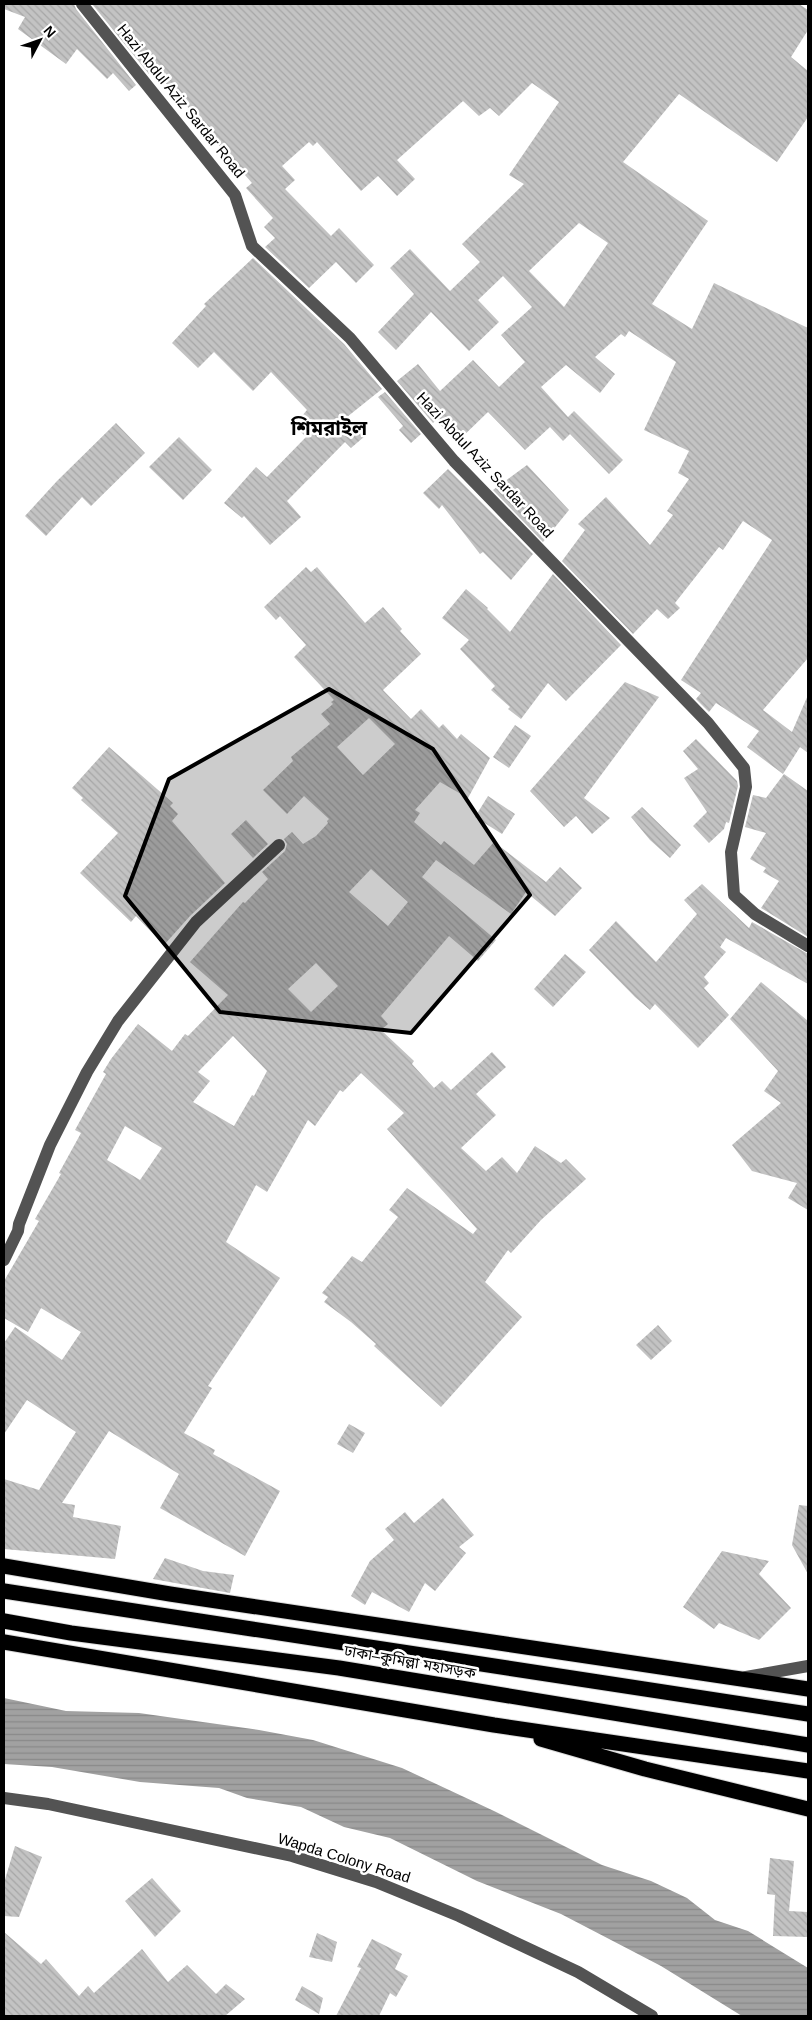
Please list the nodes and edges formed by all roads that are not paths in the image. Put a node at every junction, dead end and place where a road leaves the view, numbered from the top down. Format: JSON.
{"nodes":[{"id":1,"x":82,"y":4,"type":"edge"},
{"id":2,"x":279,"y":845,"type":"dead end"},
{"id":3,"x":808,"y":946,"type":"edge"},
{"id":4,"x":4,"y":1260,"type":"edge"},
{"id":5,"x":4,"y":1566,"type":"edge"},
{"id":6,"x":4,"y":1591,"type":"edge"},
{"id":7,"x":4,"y":1621,"type":"edge"},
{"id":8,"x":4,"y":1642,"type":"edge"},
{"id":9,"x":808,"y":1666,"type":"edge"},
{"id":10,"x":741,"y":1678,"type":"junction"},
{"id":11,"x":808,"y":1689,"type":"edge"},
{"id":12,"x":808,"y":1714,"type":"edge"},
{"id":13,"x":494,"y":1725,"type":"junction"},
{"id":14,"x":808,"y":1745,"type":"edge"},
{"id":15,"x":808,"y":1771,"type":"edge"},
{"id":16,"x":4,"y":1798,"type":"edge"},
{"id":17,"x":808,"y":1809,"type":"edge"},
{"id":18,"x":652,"y":2016,"type":"edge"}],
"edges":[{"from":1,"to":3,"type":"street","name":"Hazi Abdul Aziz Sardar Road"},
{"from":2,"to":4,"type":"street"},
{"from":5,"to":10,"type":"highway"},
{"from":6,"to":12,"type":"highway","name":"ঢাকা–কুমিল্লা মহাসড়ক"},
{"from":7,"to":14,"type":"highway","name":"ঢাকা–কুমিল্লা মহাসড়ক"},
{"from":8,"to":13,"type":"highway"},
{"from":9,"to":10,"type":"street"},
{"from":10,"to":11,"type":"highway"},
{"from":13,"to":15,"type":"highway"},
{"from":13,"to":17,"type":"highway"},
{"from":16,"to":18,"type":"street","name":"Wapda Colony Road"}]}
